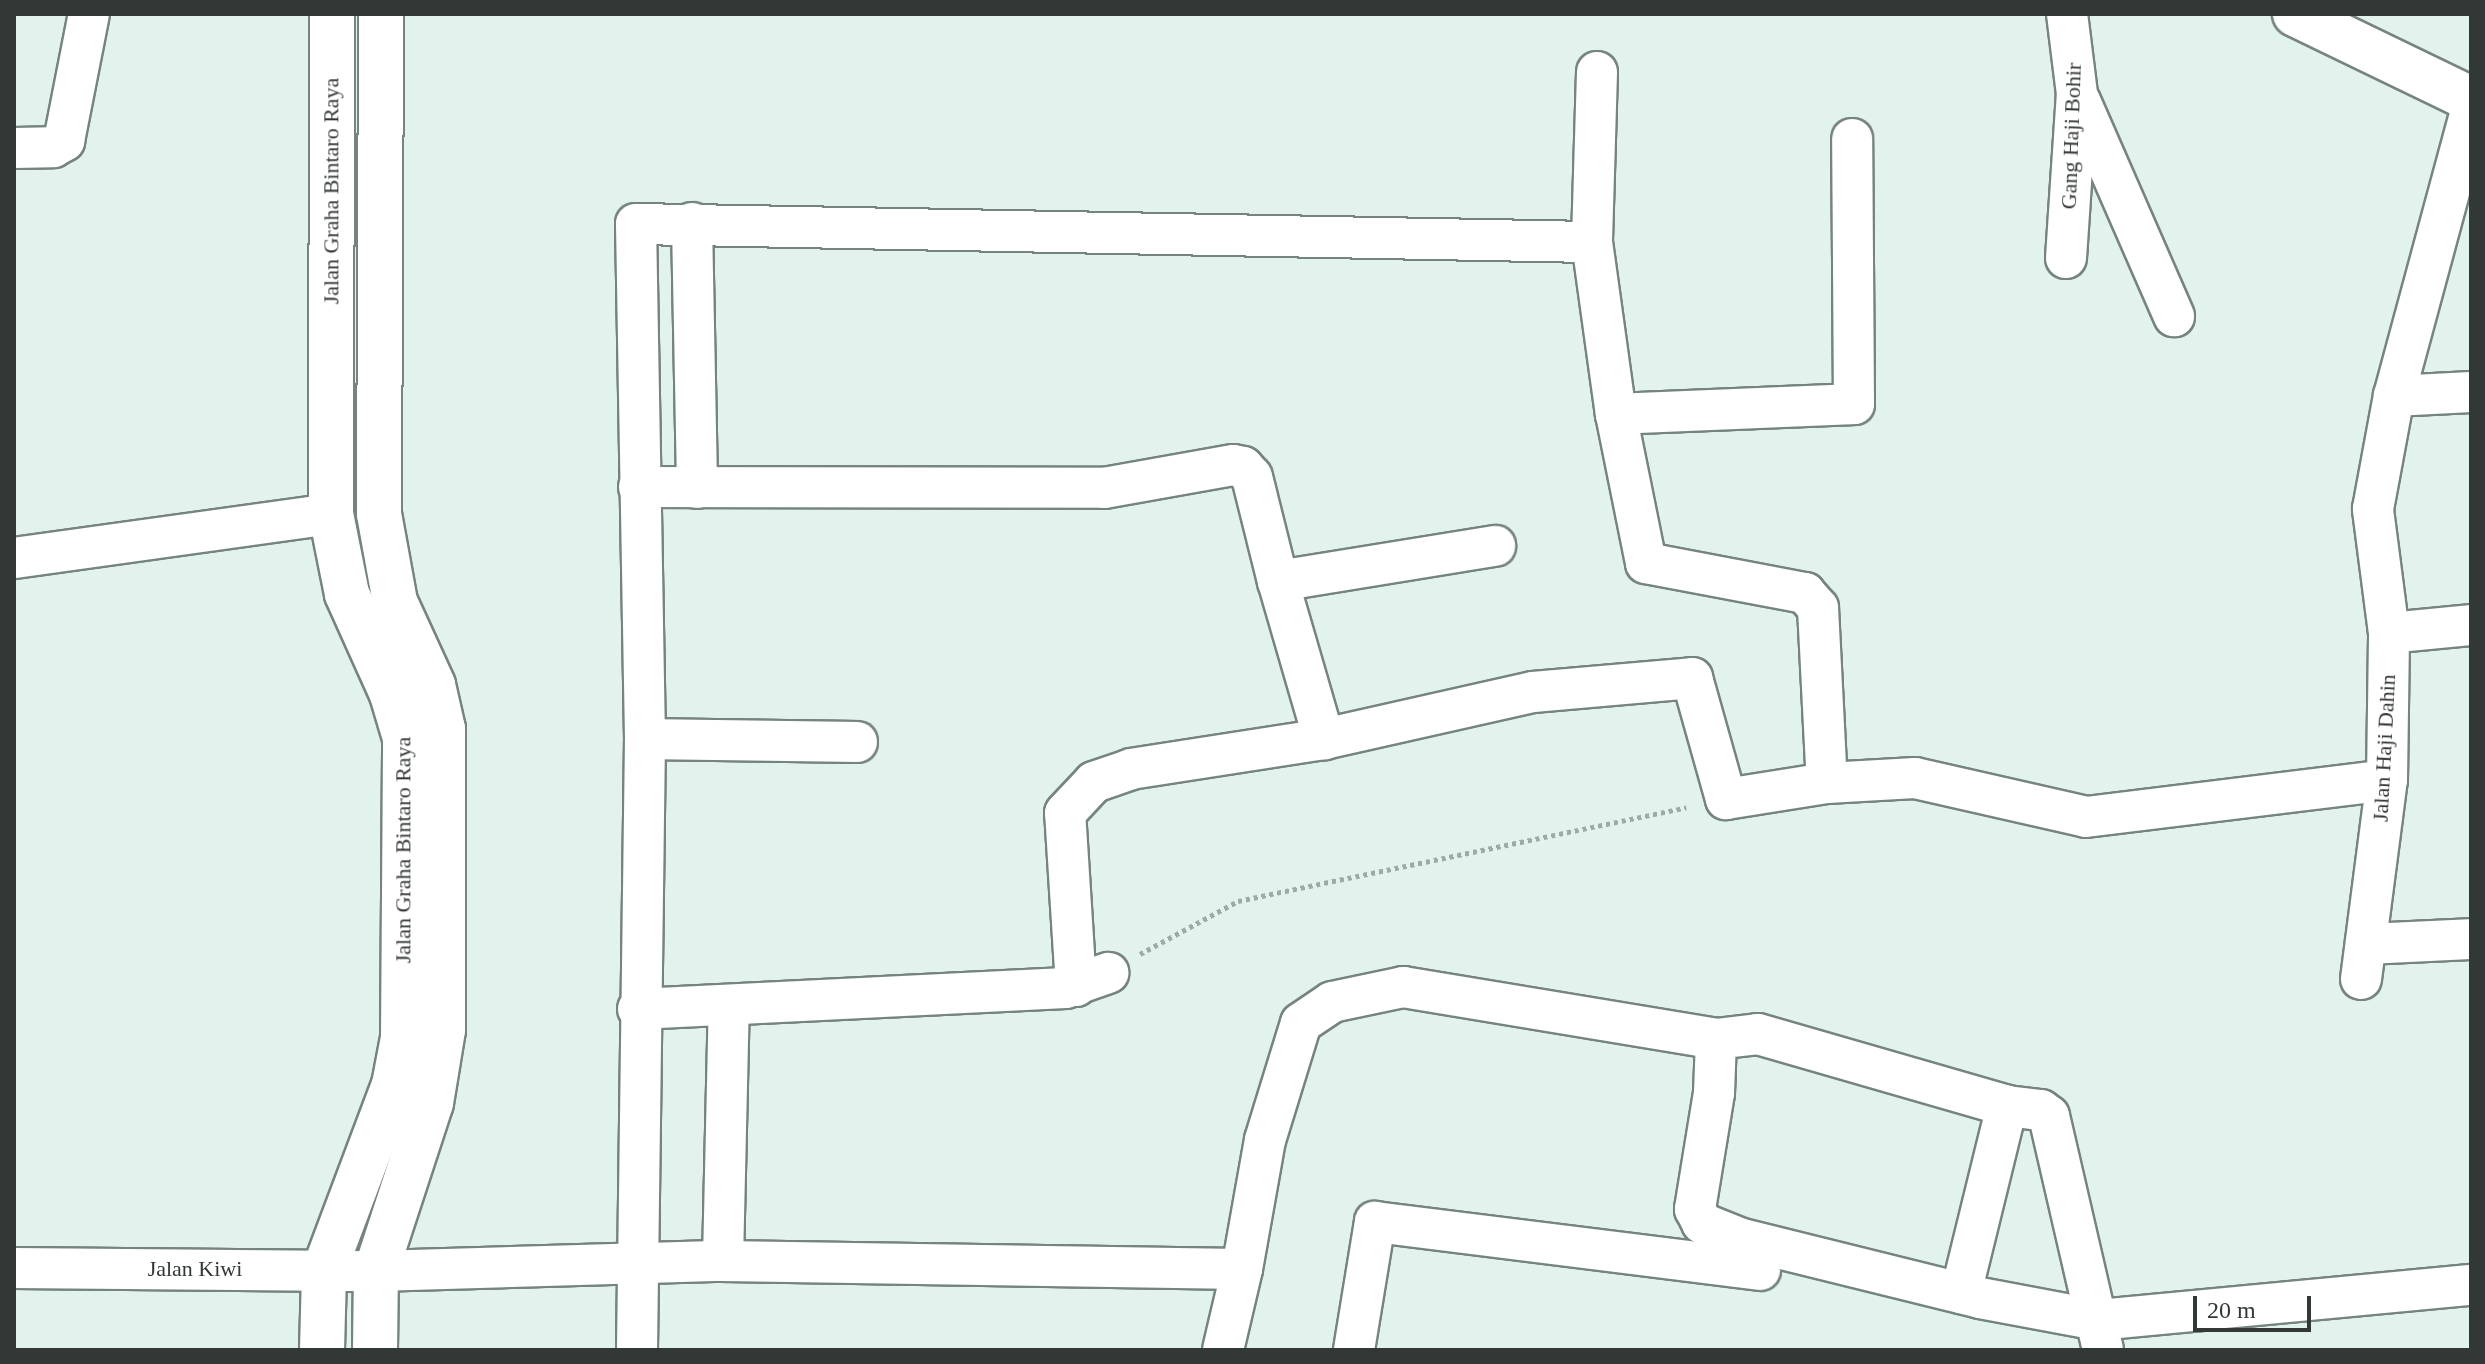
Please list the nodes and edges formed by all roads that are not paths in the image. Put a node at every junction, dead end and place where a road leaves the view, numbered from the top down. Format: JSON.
{"nodes":[{"id":1,"x":89,"y":14,"type":"edge"},
{"id":2,"x":332,"y":14,"type":"edge"},
{"id":3,"x":381,"y":14,"type":"edge"},
{"id":4,"x":2067,"y":14,"type":"edge"},
{"id":5,"x":2295,"y":14,"type":"edge"},
{"id":6,"x":2345,"y":25,"type":"edge"},
{"id":7,"x":1597,"y":72,"type":"dead end"},
{"id":8,"x":2077,"y":94,"type":"junction"},
{"id":9,"x":2471,"y":99,"type":"edge"},
{"id":10,"x":2471,"y":111,"type":"edge"},
{"id":11,"x":1852,"y":139,"type":"dead end"},
{"id":12,"x":14,"y":148,"type":"edge"},
{"id":13,"x":692,"y":223,"type":"junction"},
{"id":14,"x":1592,"y":242,"type":"junction"},
{"id":15,"x":2066,"y":258,"type":"dead end"},
{"id":16,"x":2174,"y":316,"type":"dead end"},
{"id":17,"x":2471,"y":392,"type":"edge"},
{"id":18,"x":2394,"y":396,"type":"junction"},
{"id":19,"x":1616,"y":414,"type":"junction"},
{"id":20,"x":639,"y":487,"type":"junction"},
{"id":21,"x":697,"y":488,"type":"junction"},
{"id":22,"x":331,"y":514,"type":"junction"},
{"id":23,"x":1495,"y":546,"type":"dead end"},
{"id":24,"x":14,"y":558,"type":"edge"},
{"id":25,"x":1278,"y":581,"type":"junction"},
{"id":26,"x":2471,"y":625,"type":"edge"},
{"id":27,"x":2389,"y":633,"type":"junction"},
{"id":28,"x":645,"y":739,"type":"junction"},
{"id":29,"x":1324,"y":739,"type":"junction"},
{"id":30,"x":857,"y":742,"type":"dead end"},
{"id":31,"x":2387,"y":780,"type":"junction"},
{"id":32,"x":1827,"y":783,"type":"junction"},
{"id":33,"x":2471,"y":939,"type":"edge"},
{"id":34,"x":729,"y":1006,"type":"junction"},
{"id":35,"x":638,"y":1009,"type":"junction"},
{"id":36,"x":1716,"y":1039,"type":"junction"},
{"id":37,"x":2007,"y":1106,"type":"junction"},
{"id":38,"x":723,"y":1261,"type":"junction"},
{"id":39,"x":636,"y":1262,"type":"junction"},
{"id":40,"x":14,"y":1268,"type":"edge"},
{"id":41,"x":1242,"y":1269,"type":"junction"},
{"id":42,"x":1760,"y":1270,"type":"dead end"},
{"id":43,"x":324,"y":1271,"type":"junction"},
{"id":44,"x":376,"y":1271,"type":"junction"},
{"id":45,"x":2471,"y":1285,"type":"edge"},
{"id":46,"x":1961,"y":1293,"type":"junction"},
{"id":47,"x":2100,"y":1335,"type":"edge"},
{"id":48,"x":322,"y":1350,"type":"edge"},
{"id":49,"x":375,"y":1350,"type":"edge"},
{"id":50,"x":637,"y":1350,"type":"edge"},
{"id":51,"x":1223,"y":1350,"type":"edge"},
{"id":52,"x":1354,"y":1350,"type":"edge"}],
"edges":[{"from":1,"to":12,"type":"street"},
{"from":2,"to":22,"type":"main road","name":"Jalan Graha Bintaro Raya"},
{"from":3,"to":44,"type":"main road","name":"Jalan Graha Bintaro Raya"},
{"from":4,"to":8,"type":"street","name":"Gang Haji Bohir"},
{"from":5,"to":6,"type":"main road"},
{"from":6,"to":9,"type":"main road"},
{"from":7,"to":14,"type":"street"},
{"from":8,"to":15,"type":"street","name":"Gang Haji Bohir"},
{"from":8,"to":16,"type":"street"},
{"from":10,"to":18,"type":"street","name":"Jalan Haji Dahin"},
{"from":11,"to":19,"type":"street"},
{"from":13,"to":14,"type":"street"},
{"from":13,"to":20,"type":"street"},
{"from":13,"to":21,"type":"street"},
{"from":14,"to":19,"type":"street"},
{"from":17,"to":18,"type":"street"},
{"from":18,"to":27,"type":"street","name":"Jalan Haji Dahin"},
{"from":19,"to":32,"type":"street"},
{"from":20,"to":21,"type":"street"},
{"from":20,"to":28,"type":"street"},
{"from":21,"to":25,"type":"street"},
{"from":22,"to":24,"type":"street"},
{"from":22,"to":43,"type":"main road","name":"Jalan Graha Bintaro Raya"},
{"from":23,"to":25,"type":"street"},
{"from":25,"to":29,"type":"street"},
{"from":26,"to":27,"type":"street"},
{"from":27,"to":31,"type":"street","name":"Jalan Haji Dahin"},
{"from":28,"to":30,"type":"street"},
{"from":28,"to":35,"type":"street"},
{"from":29,"to":32,"type":"street"},
{"from":29,"to":34,"type":"street"},
{"from":31,"to":32,"type":"street"},
{"from":31,"to":33,"type":"street","name":"Jalan Haji Dahin"},
{"from":34,"to":35,"type":"street"},
{"from":34,"to":38,"type":"street"},
{"from":35,"to":39,"type":"street"},
{"from":36,"to":37,"type":"street"},
{"from":36,"to":41,"type":"street"},
{"from":36,"to":46,"type":"street"},
{"from":37,"to":46,"type":"street"},
{"from":37,"to":47,"type":"street"},
{"from":38,"to":39,"type":"street","name":"Jalan Kiwi"},
{"from":38,"to":41,"type":"street","name":"Jalan Kiwi"},
{"from":39,"to":44,"type":"street","name":"Jalan Kiwi"},
{"from":39,"to":50,"type":"street"},
{"from":40,"to":43,"type":"street","name":"Jalan Kiwi"},
{"from":41,"to":51,"type":"street"},
{"from":42,"to":52,"type":"street"},
{"from":43,"to":44,"type":"street","name":"Jalan Kiwi"},
{"from":43,"to":48,"type":"main road","name":"Jalan Graha Bintaro Raya"},
{"from":44,"to":49,"type":"main road","name":"Jalan Graha Bintaro Raya"},
{"from":45,"to":47,"type":"street"},
{"from":46,"to":47,"type":"street"}]}
